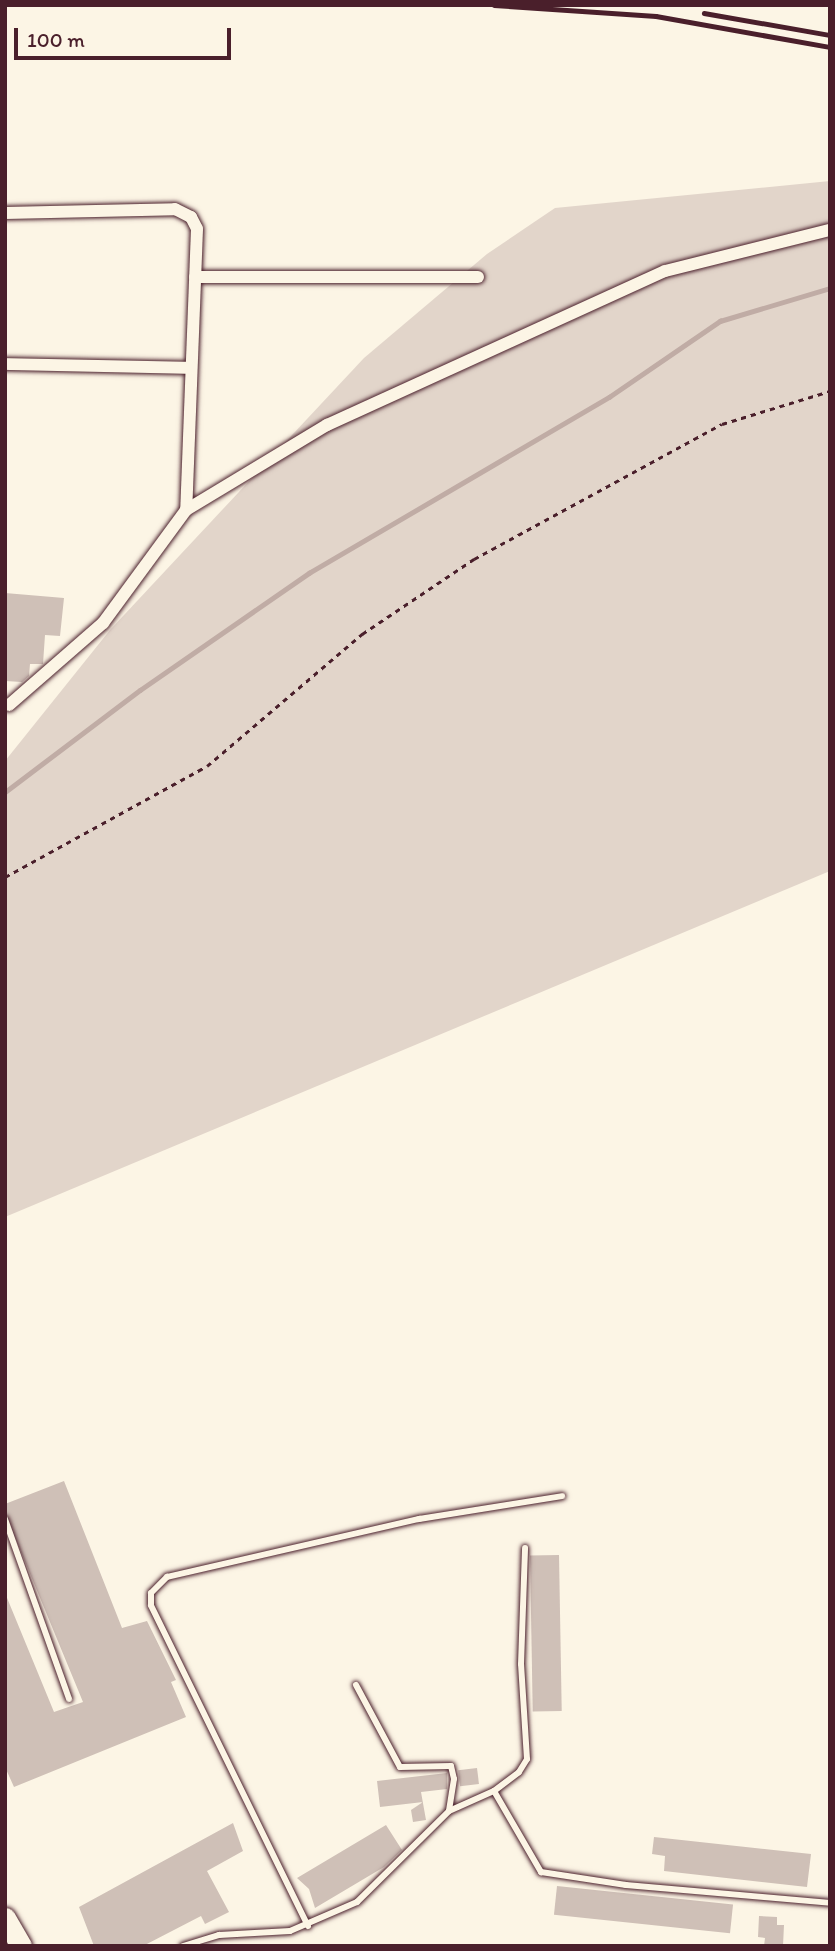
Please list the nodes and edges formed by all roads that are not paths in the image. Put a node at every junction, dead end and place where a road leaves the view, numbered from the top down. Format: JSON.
{"nodes":[{"id":1,"x":5,"y":214,"type":"edge"},
{"id":2,"x":830,"y":230,"type":"edge"},
{"id":3,"x":195,"y":277,"type":"junction"},
{"id":4,"x":478,"y":277,"type":"dead end"},
{"id":5,"x":5,"y":365,"type":"edge"},
{"id":6,"x":191,"y":368,"type":"junction"},
{"id":7,"x":186,"y":510,"type":"junction"},
{"id":8,"x":6,"y":706,"type":"edge"},
{"id":9,"x":562,"y":1496,"type":"dead end"},
{"id":10,"x":5,"y":1519,"type":"edge"},
{"id":11,"x":525,"y":1548,"type":"dead end"},
{"id":12,"x":356,"y":1685,"type":"dead end"},
{"id":13,"x":69,"y":1699,"type":"dead end"},
{"id":14,"x":494,"y":1791,"type":"junction"},
{"id":15,"x":449,"y":1811,"type":"junction"},
{"id":16,"x":830,"y":1903,"type":"edge"},
{"id":17,"x":5,"y":1918,"type":"edge"},
{"id":18,"x":308,"y":1926,"type":"junction"},
{"id":19,"x":21,"y":1946,"type":"edge"},
{"id":20,"x":183,"y":1946,"type":"edge"}],
"edges":[{"from":1,"to":3,"type":"street"},
{"from":2,"to":7,"type":"street"},
{"from":3,"to":4,"type":"street"},
{"from":3,"to":6,"type":"street"},
{"from":5,"to":6,"type":"street"},
{"from":6,"to":7,"type":"street"},
{"from":7,"to":8,"type":"street"},
{"from":9,"to":18,"type":"lane"},
{"from":10,"to":13,"type":"lane"},
{"from":11,"to":14,"type":"lane"},
{"from":12,"to":15,"type":"lane"},
{"from":14,"to":15,"type":"lane"},
{"from":14,"to":16,"type":"lane"},
{"from":15,"to":18,"type":"lane"},
{"from":17,"to":19,"type":"highway"},
{"from":18,"to":20,"type":"lane"}]}
